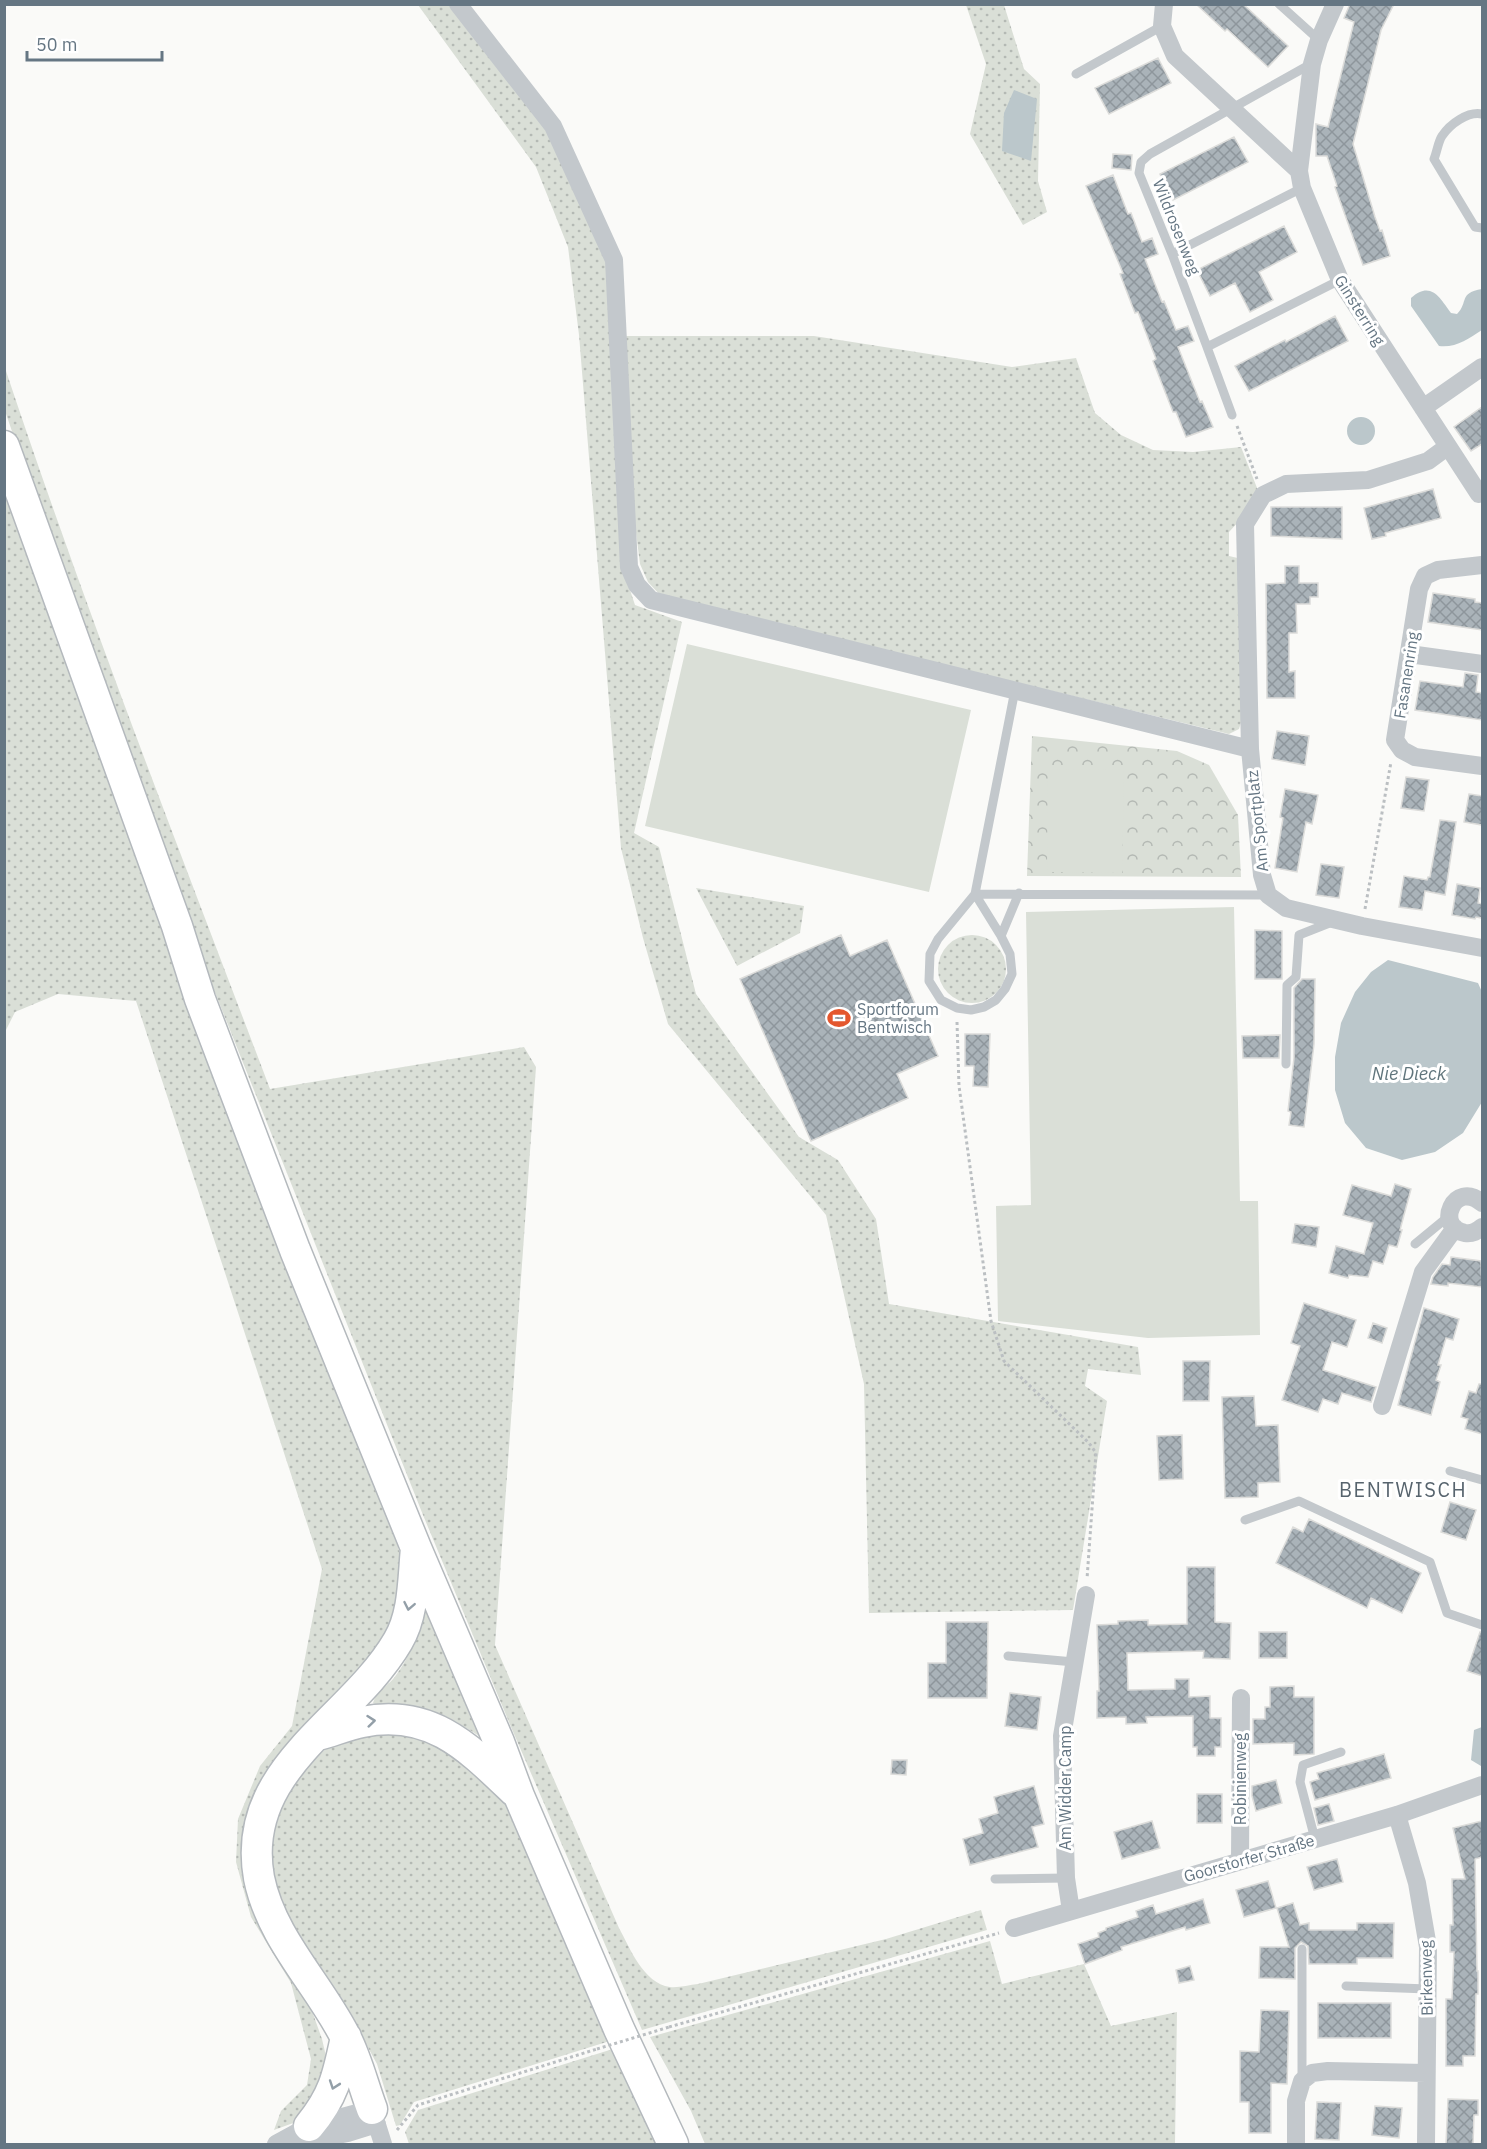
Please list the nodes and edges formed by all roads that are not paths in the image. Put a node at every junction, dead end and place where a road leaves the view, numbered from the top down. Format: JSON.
{"nodes":[{"id":1,"x":458,"y":4,"type":"edge"},
{"id":2,"x":1164,"y":4,"type":"edge"},
{"id":3,"x":1279,"y":4,"type":"edge"},
{"id":4,"x":1335,"y":4,"type":"edge"},
{"id":5,"x":1162,"y":26,"type":"junction"},
{"id":6,"x":1319,"y":40,"type":"junction"},
{"id":7,"x":1311,"y":64,"type":"junction"},
{"id":8,"x":1076,"y":74,"type":"dead end"},
{"id":9,"x":1231,"y":108,"type":"junction"},
{"id":10,"x":1482,"y":114,"type":"edge"},
{"id":11,"x":1301,"y":179,"type":"junction"},
{"id":12,"x":1482,"y":228,"type":"edge"},
{"id":13,"x":1172,"y":254,"type":"junction"},
{"id":14,"x":1340,"y":280,"type":"junction"},
{"id":15,"x":1207,"y":347,"type":"junction"},
{"id":16,"x":1482,"y":367,"type":"edge"},
{"id":17,"x":1423,"y":408,"type":"junction"},
{"id":18,"x":1232,"y":415,"type":"road end"},
{"id":19,"x":4,"y":446,"type":"edge"},
{"id":20,"x":1447,"y":447,"type":"junction"},
{"id":21,"x":1481,"y":495,"type":"edge"},
{"id":22,"x":1482,"y":565,"type":"edge"},
{"id":23,"x":1409,"y":654,"type":"junction"},
{"id":24,"x":1482,"y":664,"type":"edge"},
{"id":25,"x":1015,"y":690,"type":"junction"},
{"id":26,"x":1250,"y":749,"type":"junction"},
{"id":27,"x":1482,"y":766,"type":"edge"},
{"id":28,"x":1019,"y":893,"type":"junction"},
{"id":29,"x":975,"y":894,"type":"junction"},
{"id":30,"x":1268,"y":895,"type":"junction"},
{"id":31,"x":1337,"y":920,"type":"junction"},
{"id":32,"x":177,"y":926,"type":"junction"},
{"id":33,"x":1001,"y":936,"type":"junction"},
{"id":34,"x":1482,"y":948,"type":"edge"},
{"id":35,"x":1286,"y":1064,"type":"dead end"},
{"id":36,"x":1482,"y":1203,"type":"edge"},
{"id":37,"x":1452,"y":1222,"type":"junction"},
{"id":38,"x":1482,"y":1227,"type":"edge"},
{"id":39,"x":1415,"y":1244,"type":"dead end"},
{"id":40,"x":1382,"y":1406,"type":"dead end"},
{"id":41,"x":1450,"y":1471,"type":"dead end"},
{"id":42,"x":1482,"y":1480,"type":"edge"},
{"id":43,"x":1245,"y":1520,"type":"dead end"},
{"id":44,"x":416,"y":1548,"type":"junction"},
{"id":45,"x":1086,"y":1595,"type":"road end"},
{"id":46,"x":1482,"y":1625,"type":"edge"},
{"id":47,"x":1008,"y":1656,"type":"dead end"},
{"id":48,"x":1074,"y":1662,"type":"junction"},
{"id":49,"x":1241,"y":1698,"type":"dead end"},
{"id":50,"x":315,"y":1736,"type":"junction"},
{"id":51,"x":1341,"y":1752,"type":"dead end"},
{"id":52,"x":1482,"y":1785,"type":"edge"},
{"id":53,"x":519,"y":1796,"type":"junction"},
{"id":54,"x":1397,"y":1815,"type":"junction"},
{"id":55,"x":1315,"y":1839,"type":"junction"},
{"id":56,"x":1240,"y":1861,"type":"junction"},
{"id":57,"x":1066,"y":1878,"type":"junction"},
{"id":58,"x":995,"y":1879,"type":"dead end"},
{"id":59,"x":1071,"y":1911,"type":"junction"},
{"id":60,"x":1014,"y":1928,"type":"road end"},
{"id":61,"x":1302,"y":1949,"type":"dead end"},
{"id":62,"x":1346,"y":1986,"type":"dead end"},
{"id":63,"x":1428,"y":1989,"type":"junction"},
{"id":64,"x":345,"y":2037,"type":"junction"},
{"id":65,"x":1426,"y":2073,"type":"junction"},
{"id":66,"x":1302,"y":2080,"type":"junction"},
{"id":67,"x":378,"y":2128,"type":"edge"},
{"id":68,"x":300,"y":2135,"type":"edge"},
{"id":69,"x":276,"y":2145,"type":"edge"},
{"id":70,"x":673,"y":2145,"type":"edge"},
{"id":71,"x":690,"y":2145,"type":"edge"},
{"id":72,"x":1296,"y":2145,"type":"edge"},
{"id":73,"x":1426,"y":2145,"type":"edge"}],
"edges":[{"from":1,"to":25,"type":"street"},
{"from":2,"to":5,"type":"street"},
{"from":3,"to":6,"type":"lane"},
{"from":4,"to":6,"type":"street","name":"Ginsterring"},
{"from":5,"to":8,"type":"lane"},
{"from":5,"to":9,"type":"street","name":"Ginsterring"},
{"from":6,"to":7,"type":"street","name":"Ginsterring"},
{"from":7,"to":9,"type":"lane","name":"Wildrosenweg"},
{"from":7,"to":11,"type":"street","name":"Ginsterring"},
{"from":9,"to":11,"type":"street","name":"Ginsterring"},
{"from":9,"to":13,"type":"lane","name":"Wildrosenweg"},
{"from":10,"to":12,"type":"lane"},
{"from":11,"to":13,"type":"lane"},
{"from":11,"to":14,"type":"street","name":"Ginsterring"},
{"from":13,"to":15,"type":"lane","name":"Wildrosenweg"},
{"from":14,"to":15,"type":"lane"},
{"from":14,"to":17,"type":"street","name":"Ginsterring"},
{"from":15,"to":18,"type":"lane","name":"Wildrosenweg"},
{"from":16,"to":17,"type":"street"},
{"from":17,"to":20,"type":"street"},
{"from":19,"to":32,"type":"highway"},
{"from":20,"to":21,"type":"street"},
{"from":20,"to":26,"type":"street","name":"Am Sportplatz"},
{"from":22,"to":23,"type":"street","name":"Fasanenring"},
{"from":23,"to":24,"type":"street"},
{"from":23,"to":27,"type":"street","name":"Fasanenring"},
{"from":25,"to":26,"type":"street"},
{"from":25,"to":29,"type":"lane"},
{"from":26,"to":30,"type":"street","name":"Am Sportplatz"},
{"from":28,"to":29,"type":"lane"},
{"from":28,"to":30,"type":"lane"},
{"from":28,"to":33,"type":"lane"},
{"from":29,"to":33,"type":"lane"},
{"from":29,"to":33,"type":"lane"},
{"from":30,"to":31,"type":"street","name":"Am Sportplatz"},
{"from":31,"to":34,"type":"street","name":"Am Sportplatz"},
{"from":31,"to":35,"type":"lane"},
{"from":32,"to":44,"type":"highway"},
{"from":32,"to":71,"type":"highway"},
{"from":36,"to":37,"type":"street"},
{"from":37,"to":38,"type":"street"},
{"from":37,"to":39,"type":"lane"},
{"from":37,"to":40,"type":"street"},
{"from":41,"to":42,"type":"lane"},
{"from":43,"to":46,"type":"lane"},
{"from":44,"to":50,"type":"highway","one_way":true},
{"from":44,"to":53,"type":"highway"},
{"from":45,"to":48,"type":"street","name":"Am Widder Camp"},
{"from":47,"to":48,"type":"lane"},
{"from":48,"to":57,"type":"street","name":"Am Widder Camp"},
{"from":49,"to":56,"type":"street","name":"Robinienweg"},
{"from":50,"to":53,"type":"highway","one_way":true},
{"from":50,"to":64,"type":"highway"},
{"from":51,"to":55,"type":"lane"},
{"from":52,"to":54,"type":"street","name":"Goorstorfer Straße"},
{"from":53,"to":70,"type":"highway"},
{"from":54,"to":55,"type":"street","name":"Goorstorfer Straße"},
{"from":54,"to":63,"type":"street","name":"Birkenweg"},
{"from":55,"to":56,"type":"street","name":"Goorstorfer Straße"},
{"from":56,"to":59,"type":"street","name":"Goorstorfer Straße"},
{"from":57,"to":58,"type":"lane"},
{"from":57,"to":59,"type":"street","name":"Am Widder Camp"},
{"from":59,"to":60,"type":"street","name":"Goorstorfer Straße"},
{"from":61,"to":66,"type":"lane"},
{"from":62,"to":63,"type":"lane"},
{"from":63,"to":65,"type":"street","name":"Birkenweg"},
{"from":64,"to":67,"type":"highway"},
{"from":64,"to":68,"type":"highway","one_way":true},
{"from":65,"to":66,"type":"street"},
{"from":65,"to":73,"type":"street","name":"Birkenweg"},
{"from":66,"to":72,"type":"street"},
{"from":67,"to":68,"type":"street"},
{"from":67,"to":68,"type":"street"},
{"from":68,"to":69,"type":"street"}]}
